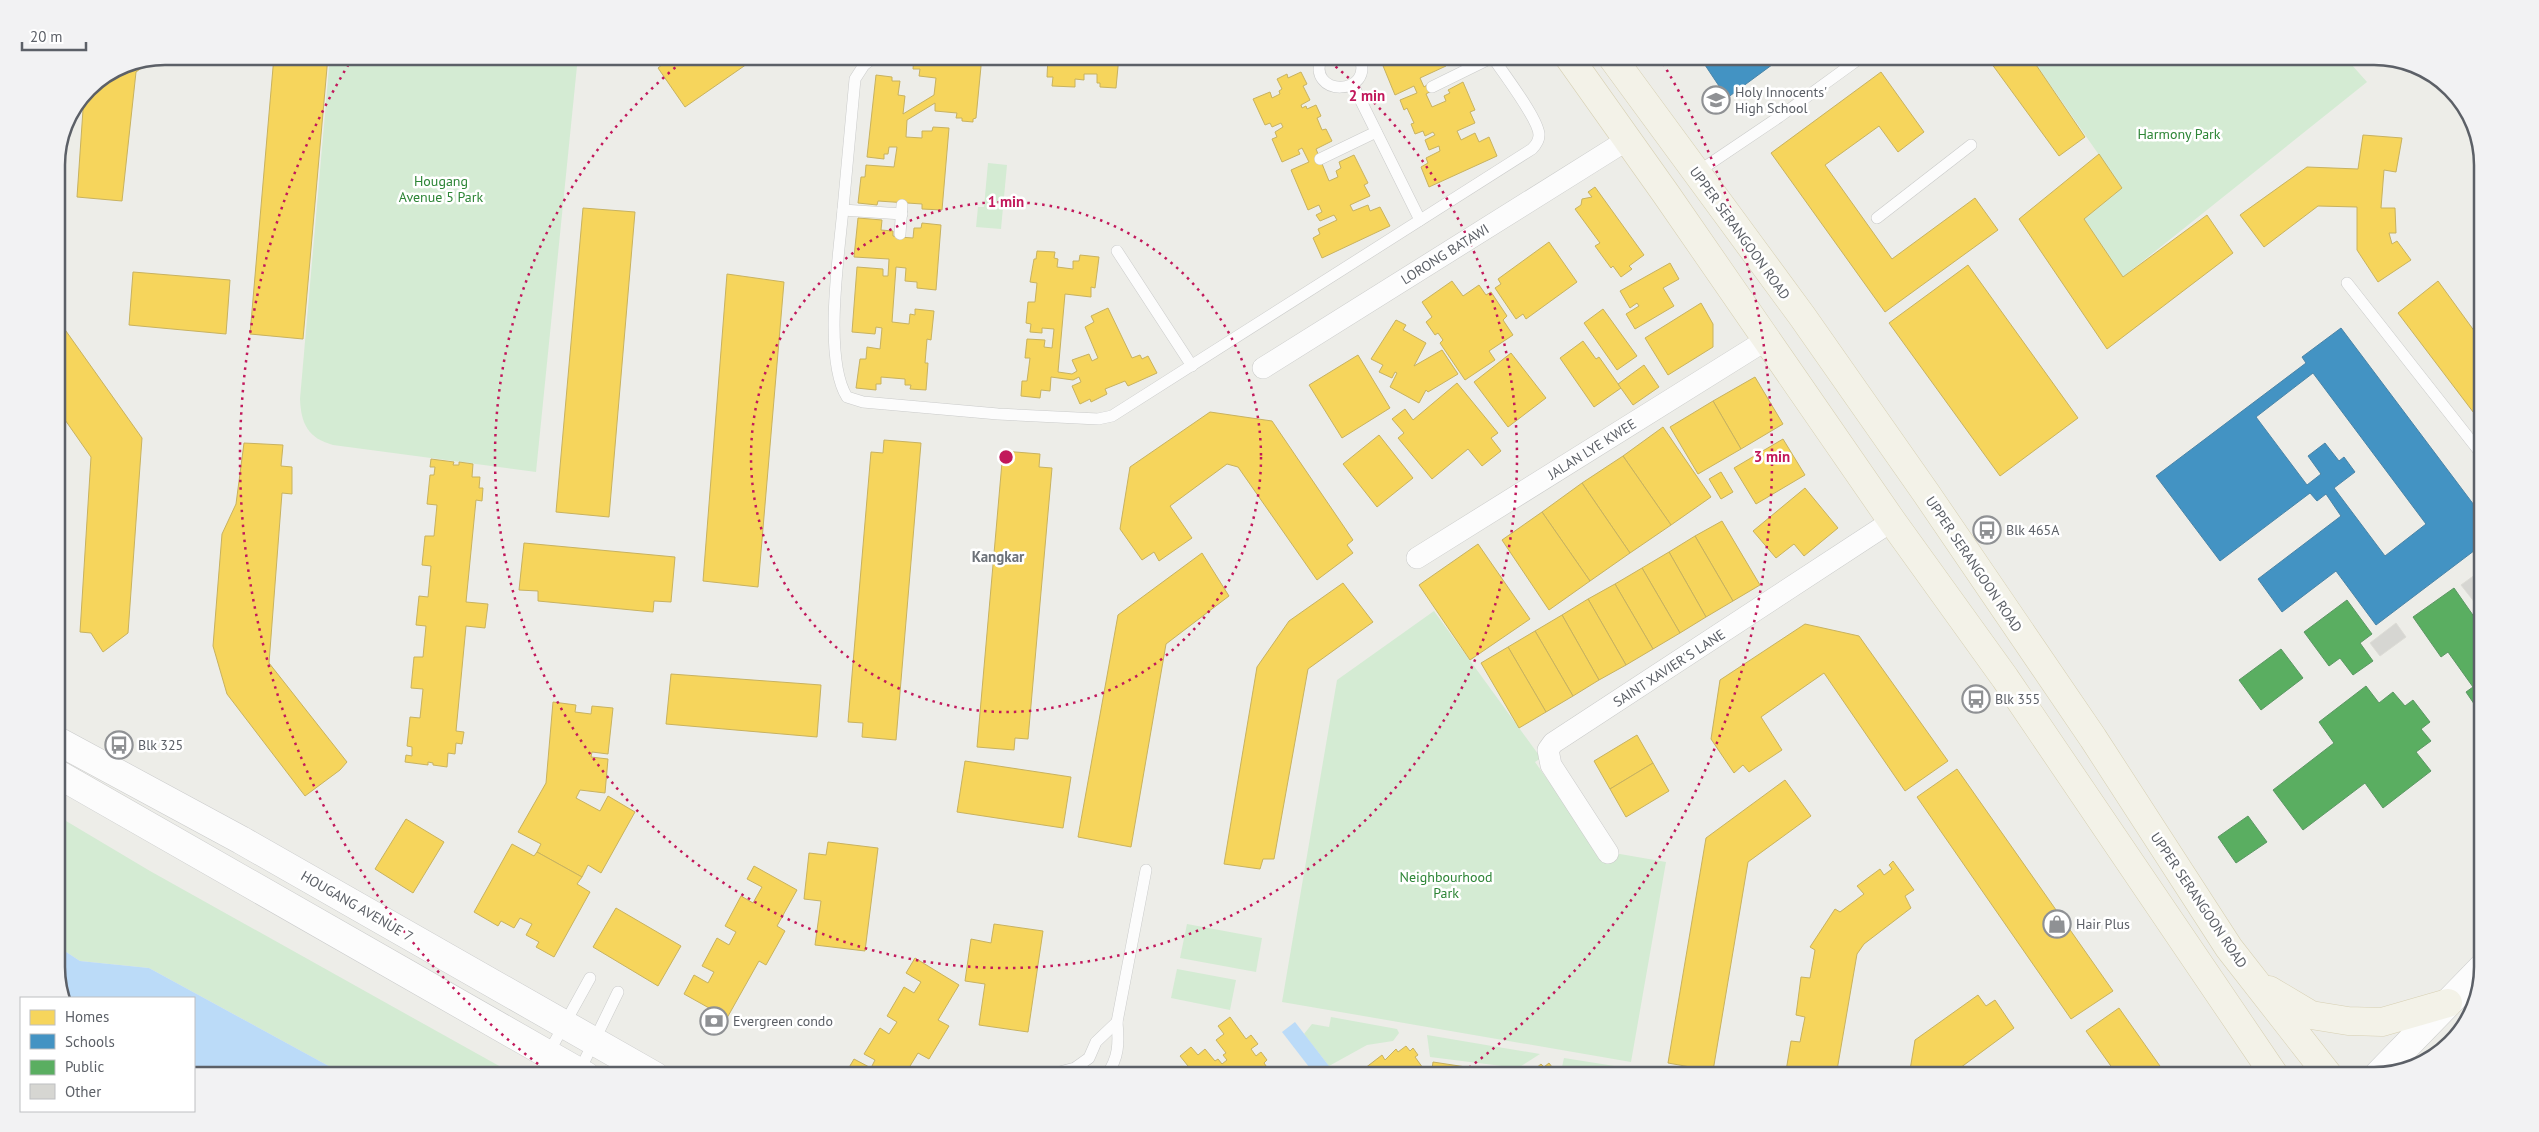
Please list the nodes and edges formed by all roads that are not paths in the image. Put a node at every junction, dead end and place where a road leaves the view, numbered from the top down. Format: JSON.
{"nodes":[{"id":1,"x":864,"y":65,"type":"edge"},
{"id":2,"x":1320,"y":65,"type":"edge"},
{"id":3,"x":1361,"y":65,"type":"edge"},
{"id":4,"x":1476,"y":65,"type":"edge"},
{"id":5,"x":1497,"y":65,"type":"edge"},
{"id":6,"x":1574,"y":65,"type":"edge"},
{"id":7,"x":1618,"y":65,"type":"edge"},
{"id":8,"x":1851,"y":65,"type":"edge"},
{"id":9,"x":1353,"y":84,"type":"junction"},
{"id":10,"x":1432,"y":87,"type":"dead end"},
{"id":11,"x":1376,"y":132,"type":"junction"},
{"id":12,"x":1627,"y":140,"type":"junction"},
{"id":13,"x":1971,"y":145,"type":"dead end"},
{"id":14,"x":1320,"y":159,"type":"dead end"},
{"id":15,"x":1696,"y":172,"type":"junction"},
{"id":16,"x":843,"y":210,"type":"junction"},
{"id":17,"x":1877,"y":218,"type":"dead end"},
{"id":18,"x":1420,"y":220,"type":"junction"},
{"id":19,"x":900,"y":234,"type":"dead end"},
{"id":20,"x":1117,"y":251,"type":"dead end"},
{"id":21,"x":2347,"y":282,"type":"dead end"},
{"id":22,"x":1766,"y":340,"type":"junction"},
{"id":23,"x":1192,"y":366,"type":"junction"},
{"id":24,"x":1263,"y":368,"type":"dead end"},
{"id":25,"x":2474,"y":444,"type":"edge"},
{"id":26,"x":1892,"y":521,"type":"junction"},
{"id":27,"x":1417,"y":558,"type":"dead end"},
{"id":28,"x":65,"y":745,"type":"edge"},
{"id":29,"x":65,"y":778,"type":"edge"},
{"id":30,"x":1608,"y":853,"type":"dead end"},
{"id":31,"x":1146,"y":870,"type":"dead end"},
{"id":32,"x":2473,"y":977,"type":"edge"},
{"id":33,"x":590,"y":978,"type":"dead end"},
{"id":34,"x":2254,"y":982,"type":"junction"},
{"id":35,"x":618,"y":992,"type":"dead end"},
{"id":36,"x":2448,"y":1003,"type":"junction"},
{"id":37,"x":1117,"y":1022,"type":"junction"},
{"id":38,"x":564,"y":1024,"type":"junction"},
{"id":39,"x":2246,"y":1034,"type":"junction"},
{"id":40,"x":593,"y":1040,"type":"junction"},
{"id":41,"x":548,"y":1054,"type":"junction"},
{"id":42,"x":2386,"y":1066,"type":"edge"},
{"id":43,"x":570,"y":1067,"type":"edge"},
{"id":44,"x":584,"y":1067,"type":"edge"},
{"id":45,"x":640,"y":1067,"type":"edge"},
{"id":46,"x":1076,"y":1067,"type":"edge"},
{"id":47,"x":1112,"y":1067,"type":"edge"},
{"id":48,"x":2256,"y":1067,"type":"edge"},
{"id":49,"x":2269,"y":1067,"type":"edge"},
{"id":50,"x":2322,"y":1067,"type":"edge"}],
"edges":[{"from":1,"to":16,"type":"lane"},
{"from":2,"to":9,"type":"lane"},
{"from":3,"to":9,"type":"lane"},
{"from":4,"to":10,"type":"lane"},
{"from":5,"to":18,"type":"lane"},
{"from":6,"to":12,"type":"main road"},
{"from":7,"to":15,"type":"main road","name":"UPPER SERANGOON ROAD"},
{"from":8,"to":15,"type":"lane"},
{"from":9,"to":11,"type":"lane"},
{"from":11,"to":14,"type":"lane"},
{"from":11,"to":18,"type":"lane"},
{"from":12,"to":22,"type":"main road"},
{"from":12,"to":24,"type":"street","name":"LORONG BATAWI"},
{"from":13,"to":17,"type":"lane"},
{"from":15,"to":34,"type":"main road","name":"UPPER SERANGOON ROAD"},
{"from":16,"to":19,"type":"lane"},
{"from":16,"to":23,"type":"lane"},
{"from":18,"to":23,"type":"lane"},
{"from":20,"to":23,"type":"lane"},
{"from":21,"to":25,"type":"lane"},
{"from":22,"to":26,"type":"main road"},
{"from":22,"to":27,"type":"street","name":"JALAN LYE KWEE"},
{"from":26,"to":30,"type":"street","name":"SAINT XAVIER'S LANE"},
{"from":26,"to":39,"type":"main road"},
{"from":28,"to":38,"type":"main road","name":"HOUGANG AVENUE 7"},
{"from":29,"to":41,"type":"main road"},
{"from":31,"to":37,"type":"lane"},
{"from":32,"to":36,"type":"main road"},
{"from":33,"to":38,"type":"lane"},
{"from":34,"to":36,"type":"main road"},
{"from":34,"to":50,"type":"main road","name":"UPPER SERANGOON ROAD"},
{"from":35,"to":40,"type":"lane"},
{"from":36,"to":42,"type":"main road"},
{"from":37,"to":46,"type":"lane"},
{"from":37,"to":47,"type":"lane"},
{"from":38,"to":40,"type":"main road","name":"HOUGANG AVENUE 7"},
{"from":38,"to":41,"type":"lane"},
{"from":39,"to":48,"type":"main road"},
{"from":39,"to":49,"type":"main road"},
{"from":40,"to":44,"type":"lane"},
{"from":40,"to":45,"type":"main road","name":"HOUGANG AVENUE 7"},
{"from":41,"to":43,"type":"main road"}]}
